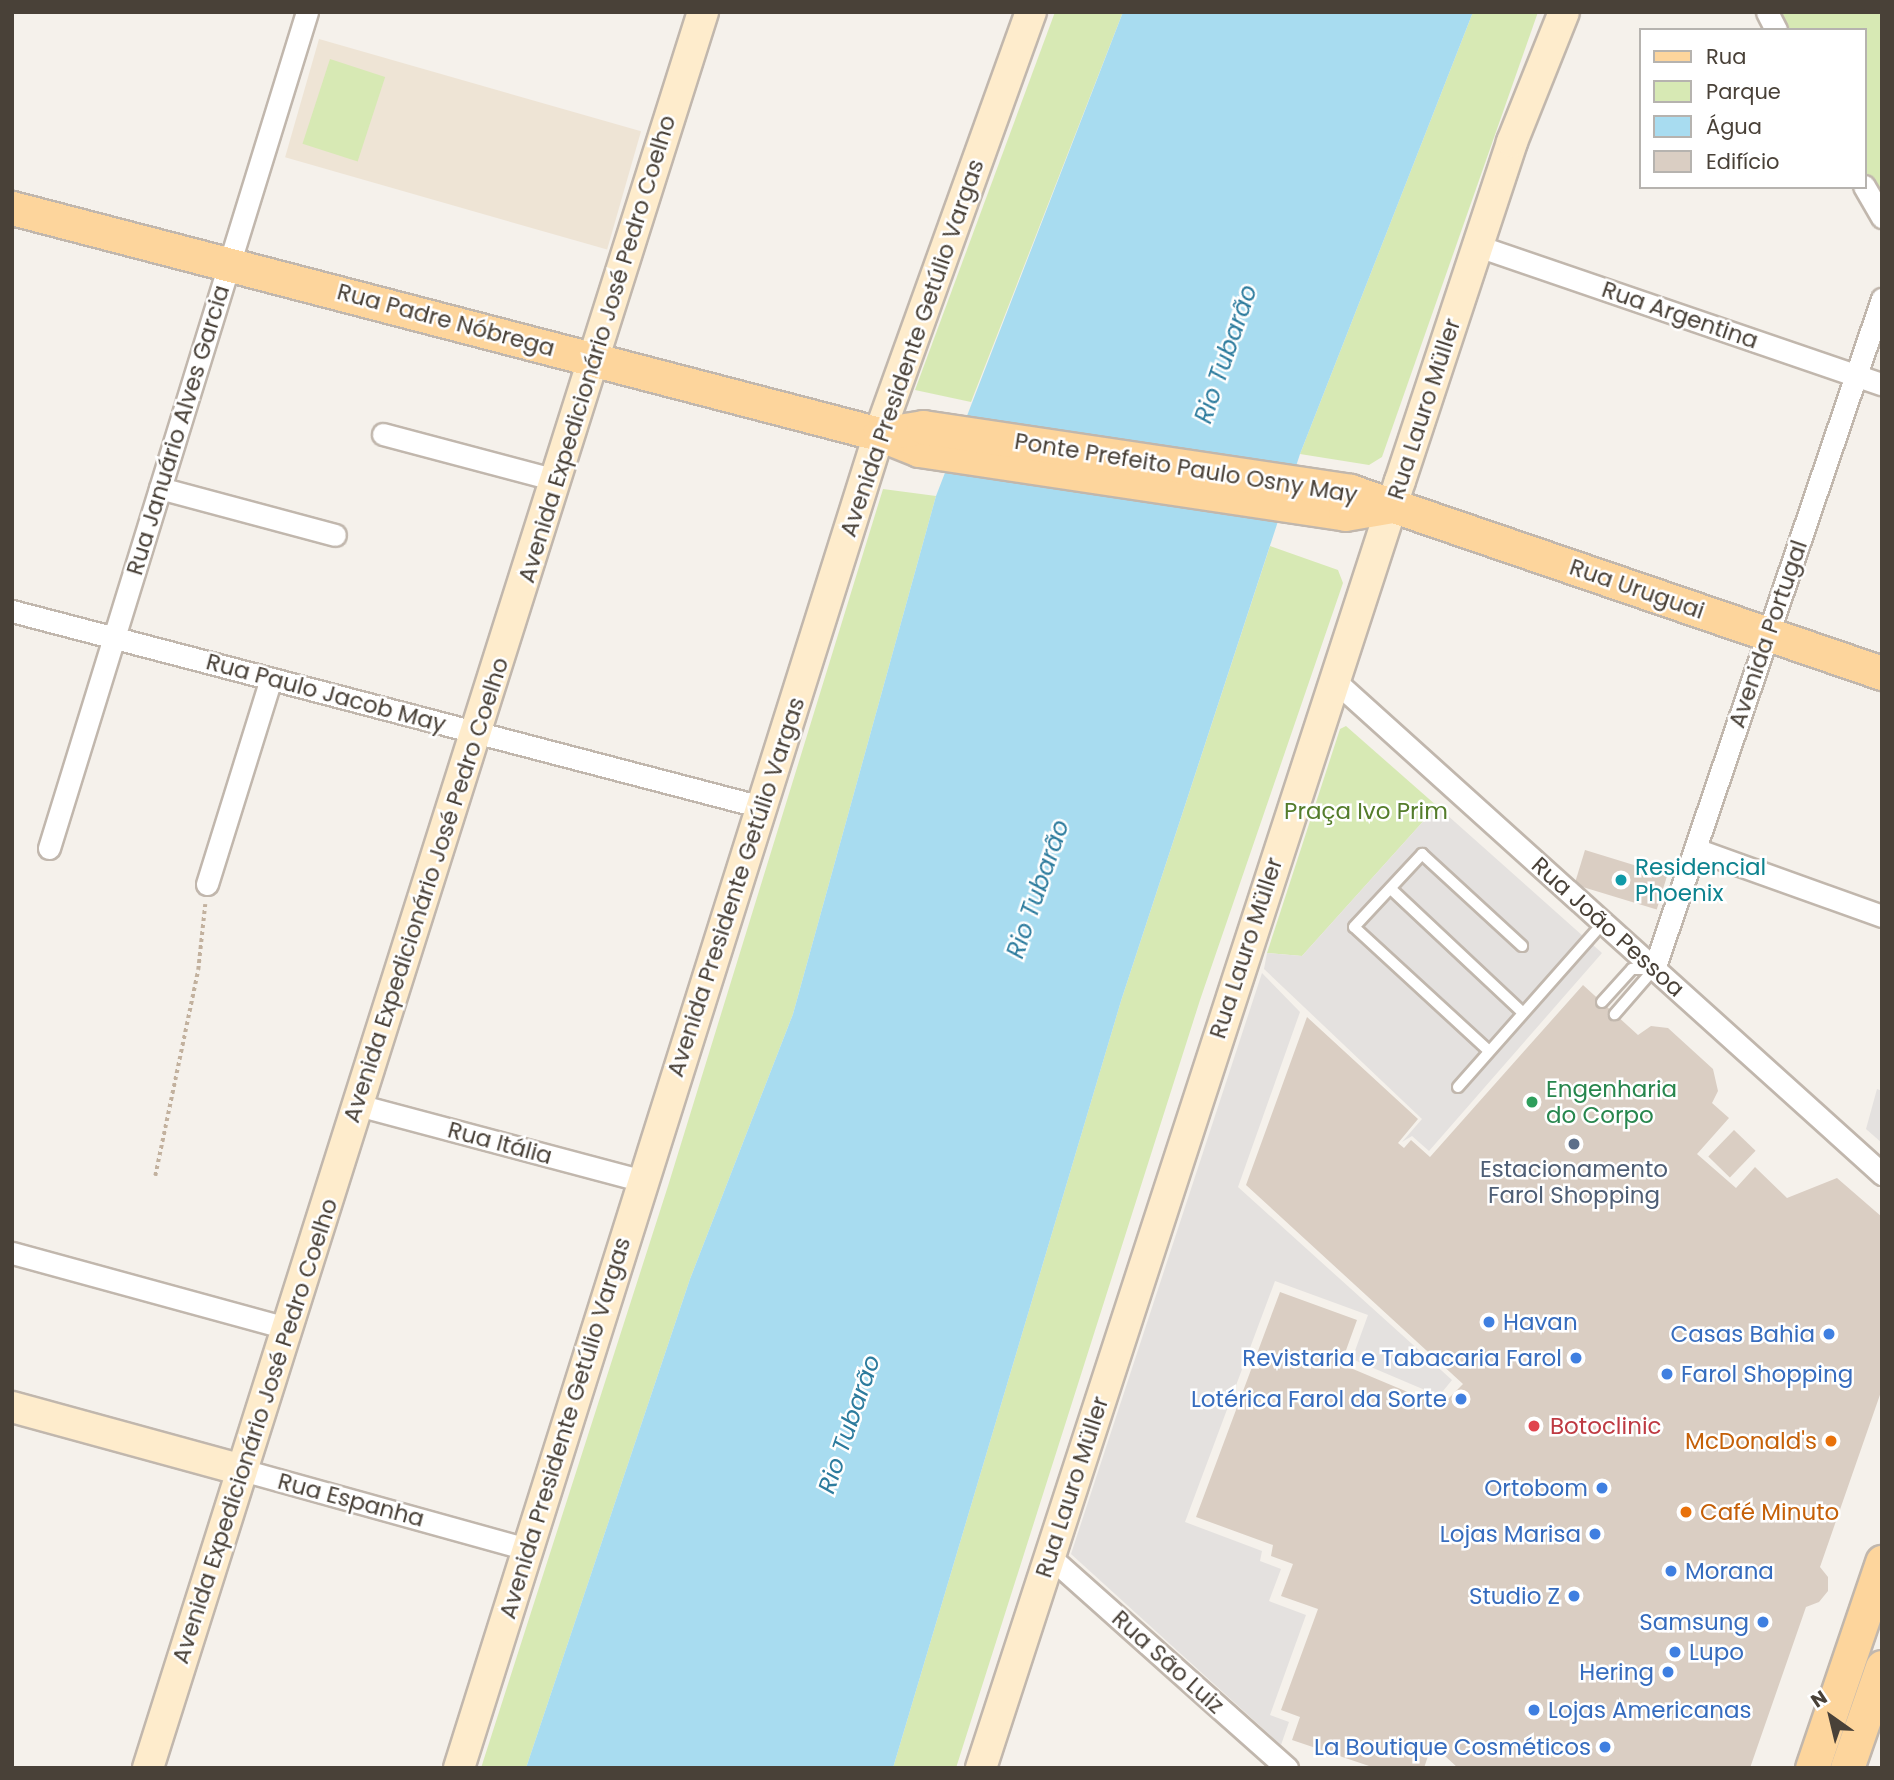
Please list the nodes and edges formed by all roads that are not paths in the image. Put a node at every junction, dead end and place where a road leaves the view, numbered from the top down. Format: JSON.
{"nodes":[{"id":1,"x":307,"y":12,"type":"edge"},
{"id":2,"x":703,"y":12,"type":"edge"},
{"id":3,"x":1031,"y":12,"type":"edge"},
{"id":4,"x":1564,"y":12,"type":"edge"},
{"id":5,"x":1767,"y":12,"type":"edge"},
{"id":6,"x":1775,"y":28,"type":"edge"},
{"id":7,"x":1866,"y":189,"type":"edge"},
{"id":8,"x":12,"y":208,"type":"edge"},
{"id":9,"x":1882,"y":217,"type":"edge"},
{"id":10,"x":1478,"y":246,"type":"junction"},
{"id":11,"x":230,"y":264,"type":"junction"},
{"id":12,"x":1882,"y":299,"type":"edge"},
{"id":13,"x":594,"y":359,"type":"junction"},
{"id":14,"x":1856,"y":375,"type":"junction"},
{"id":15,"x":1882,"y":384,"type":"edge"},
{"id":16,"x":383,"y":434,"type":"dead end"},
{"id":17,"x":879,"y":434,"type":"junction"},
{"id":18,"x":556,"y":480,"type":"junction"},
{"id":19,"x":160,"y":488,"type":"junction"},
{"id":20,"x":1392,"y":506,"type":"junction"},
{"id":21,"x":335,"y":535,"type":"dead end"},
{"id":22,"x":12,"y":611,"type":"edge"},
{"id":23,"x":1768,"y":634,"type":"junction"},
{"id":24,"x":114,"y":638,"type":"junction"},
{"id":25,"x":1882,"y":673,"type":"edge"},
{"id":26,"x":271,"y":679,"type":"junction"},
{"id":27,"x":1334,"y":680,"type":"junction"},
{"id":28,"x":476,"y":732,"type":"junction"},
{"id":29,"x":762,"y":807,"type":"junction"},
{"id":30,"x":49,"y":848,"type":"dead end"},
{"id":31,"x":1695,"y":849,"type":"junction"},
{"id":32,"x":207,"y":884,"type":"road end"},
{"id":33,"x":1391,"y":889,"type":"junction"},
{"id":34,"x":1882,"y":916,"type":"edge"},
{"id":35,"x":1603,"y":923,"type":"junction"},
{"id":36,"x":1522,"y":946,"type":"dead end"},
{"id":37,"x":1654,"y":969,"type":"junction"},
{"id":38,"x":1602,"y":1002,"type":"dead end"},
{"id":39,"x":1522,"y":1013,"type":"junction"},
{"id":40,"x":1615,"y":1014,"type":"dead end"},
{"id":41,"x":1489,"y":1051,"type":"junction"},
{"id":42,"x":1458,"y":1087,"type":"dead end"},
{"id":43,"x":358,"y":1105,"type":"junction"},
{"id":44,"x":1882,"y":1174,"type":"edge"},
{"id":45,"x":643,"y":1181,"type":"junction"},
{"id":46,"x":12,"y":1253,"type":"edge"},
{"id":47,"x":287,"y":1328,"type":"junction"},
{"id":48,"x":12,"y":1407,"type":"edge"},
{"id":49,"x":242,"y":1471,"type":"junction"},
{"id":50,"x":527,"y":1549,"type":"junction"},
{"id":51,"x":1049,"y":1556,"type":"junction"},
{"id":52,"x":1882,"y":1562,"type":"edge"},
{"id":53,"x":1882,"y":1667,"type":"edge"},
{"id":54,"x":148,"y":1768,"type":"edge"},
{"id":55,"x":459,"y":1768,"type":"edge"},
{"id":56,"x":981,"y":1768,"type":"edge"},
{"id":57,"x":1287,"y":1768,"type":"edge"},
{"id":58,"x":1812,"y":1768,"type":"edge"},
{"id":59,"x":1847,"y":1768,"type":"edge"}],
"edges":[{"from":1,"to":11,"type":"street","name":"Rua Januário Alves Garcia"},
{"from":2,"to":13,"type":"main road","name":"Avenida Expedicionário José Pedro Coelho"},
{"from":3,"to":17,"type":"main road","name":"Avenida Presidente Getúlio Vargas"},
{"from":4,"to":10,"type":"main road","name":"Rua Lauro Müller"},
{"from":5,"to":6,"type":"street"},
{"from":7,"to":9,"type":"street"},
{"from":8,"to":11,"type":"main road","name":"Rua Padre Nóbrega"},
{"from":10,"to":14,"type":"street","name":"Rua Argentina"},
{"from":10,"to":20,"type":"main road","name":"Rua Lauro Müller"},
{"from":11,"to":13,"type":"main road","name":"Rua Padre Nóbrega"},
{"from":11,"to":19,"type":"street","name":"Rua Januário Alves Garcia"},
{"from":12,"to":14,"type":"street","name":"Avenida Portugal"},
{"from":13,"to":17,"type":"main road","name":"Rua Padre Nóbrega"},
{"from":13,"to":18,"type":"main road","name":"Avenida Expedicionário José Pedro Coelho"},
{"from":14,"to":15,"type":"street","name":"Rua Argentina"},
{"from":14,"to":23,"type":"street","name":"Avenida Portugal"},
{"from":16,"to":18,"type":"street"},
{"from":17,"to":20,"type":"main road","name":"Ponte Prefeito Paulo Osny May"},
{"from":17,"to":29,"type":"main road","name":"Avenida Presidente Getúlio Vargas"},
{"from":18,"to":28,"type":"main road","name":"Avenida Expedicionário José Pedro Coelho"},
{"from":19,"to":21,"type":"street"},
{"from":19,"to":24,"type":"street","name":"Rua Januário Alves Garcia"},
{"from":20,"to":23,"type":"main road","name":"Rua Uruguai"},
{"from":20,"to":27,"type":"main road","name":"Rua Lauro Müller"},
{"from":22,"to":24,"type":"street","name":"Rua Paulo Jacob May"},
{"from":23,"to":25,"type":"main road","name":"Rua Uruguai"},
{"from":23,"to":31,"type":"street","name":"Avenida Portugal"},
{"from":24,"to":26,"type":"street","name":"Rua Paulo Jacob May"},
{"from":24,"to":30,"type":"street","name":"Rua Januário Alves Garcia"},
{"from":26,"to":28,"type":"street","name":"Rua Paulo Jacob May"},
{"from":26,"to":32,"type":"street"},
{"from":27,"to":35,"type":"street","name":"Rua João Pessoa"},
{"from":27,"to":51,"type":"main road","name":"Rua Lauro Müller"},
{"from":28,"to":29,"type":"street","name":"Rua Paulo Jacob May"},
{"from":28,"to":43,"type":"main road","name":"Avenida Expedicionário José Pedro Coelho"},
{"from":29,"to":45,"type":"main road","name":"Avenida Presidente Getúlio Vargas"},
{"from":31,"to":34,"type":"street"},
{"from":31,"to":37,"type":"street","name":"Avenida Portugal"},
{"from":33,"to":36,"type":"lane"},
{"from":33,"to":39,"type":"lane"},
{"from":33,"to":41,"type":"lane"},
{"from":35,"to":37,"type":"street","name":"Rua João Pessoa"},
{"from":35,"to":39,"type":"lane"},
{"from":37,"to":38,"type":"lane"},
{"from":37,"to":40,"type":"lane"},
{"from":37,"to":44,"type":"street","name":"Rua João Pessoa"},
{"from":39,"to":41,"type":"lane"},
{"from":41,"to":42,"type":"lane"},
{"from":43,"to":45,"type":"street","name":"Rua Itália"},
{"from":43,"to":47,"type":"main road","name":"Avenida Expedicionário José Pedro Coelho"},
{"from":45,"to":50,"type":"main road","name":"Avenida Presidente Getúlio Vargas"},
{"from":46,"to":47,"type":"street"},
{"from":47,"to":49,"type":"main road","name":"Avenida Expedicionário José Pedro Coelho"},
{"from":48,"to":49,"type":"main road","name":"Rua Espanha"},
{"from":49,"to":50,"type":"street","name":"Rua Espanha"},
{"from":49,"to":54,"type":"main road","name":"Avenida Expedicionário José Pedro Coelho"},
{"from":50,"to":55,"type":"main road","name":"Avenida Presidente Getúlio Vargas"},
{"from":51,"to":56,"type":"main road","name":"Rua Lauro Müller"},
{"from":51,"to":57,"type":"street","name":"Rua São Luiz"},
{"from":52,"to":58,"type":"main road"},
{"from":53,"to":59,"type":"main road"}]}
